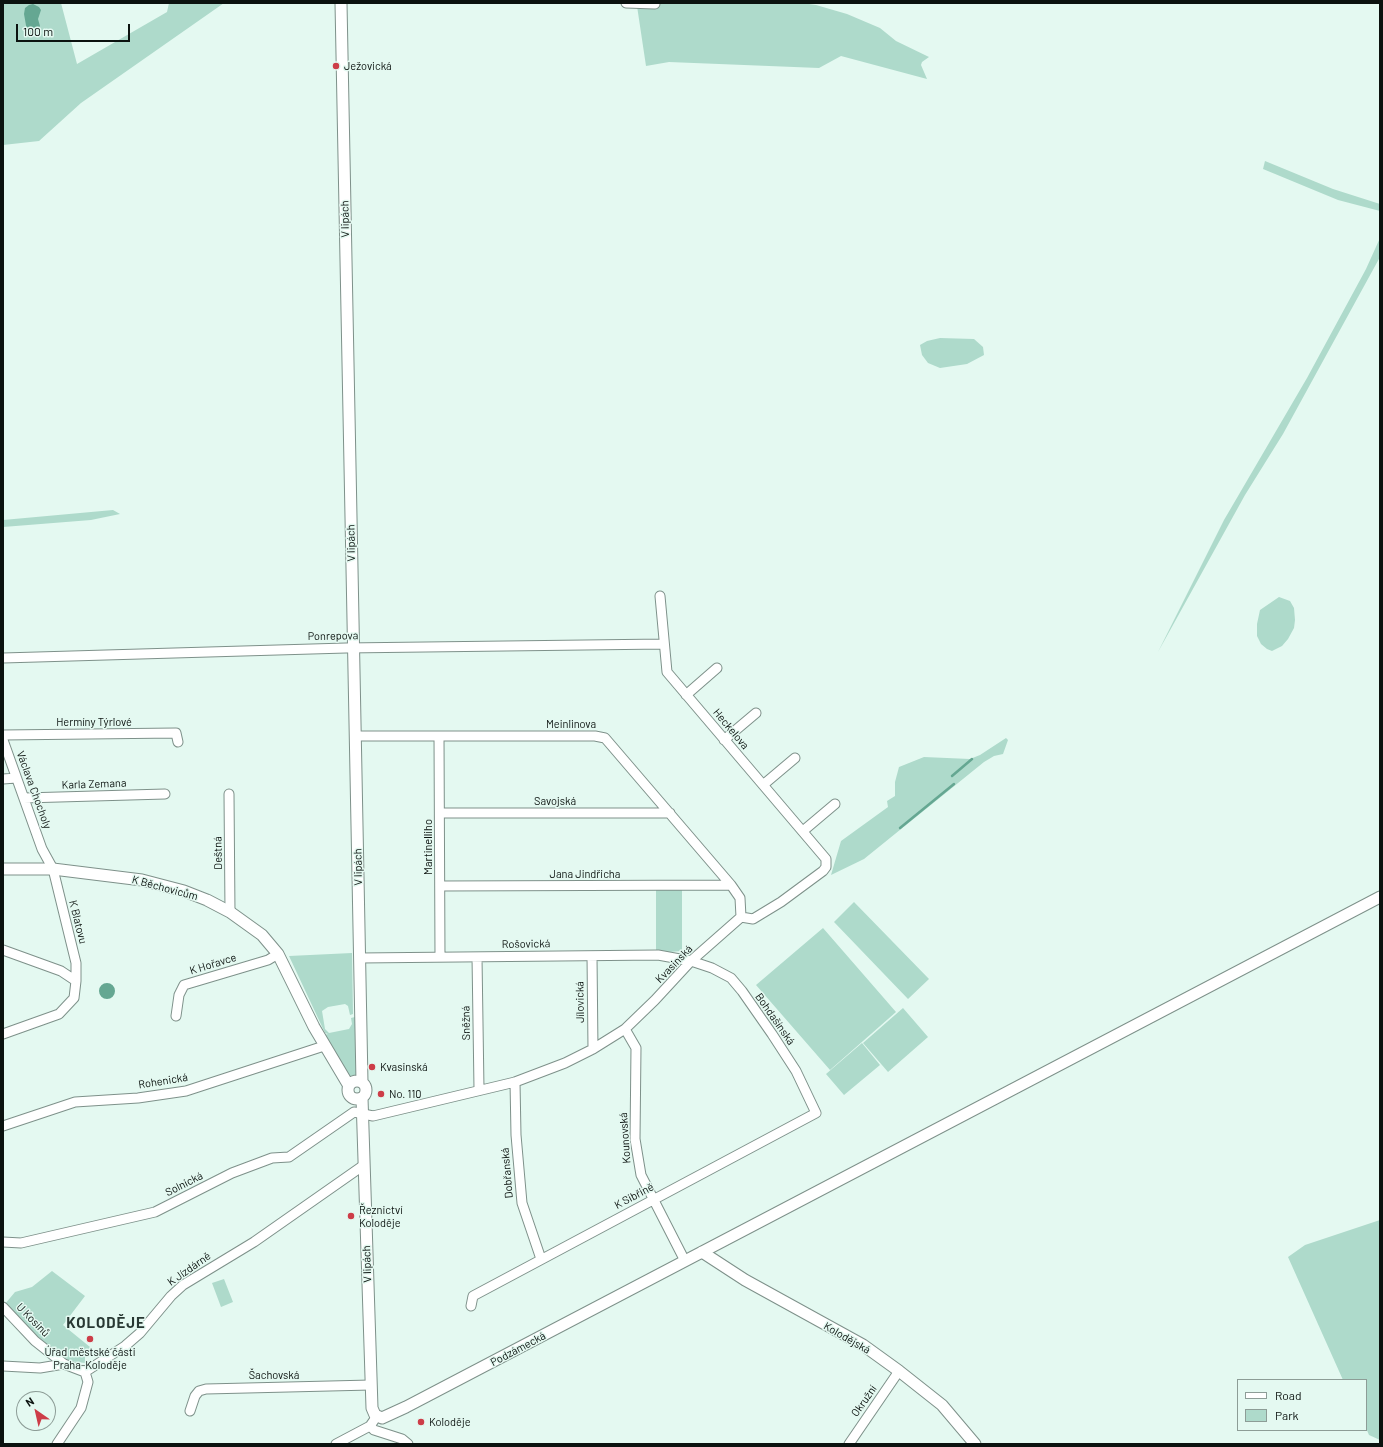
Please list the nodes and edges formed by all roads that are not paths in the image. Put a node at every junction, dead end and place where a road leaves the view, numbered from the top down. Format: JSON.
{"nodes":[{"id":1,"x":341,"y":3,"type":"edge"},
{"id":2,"x":626,"y":3,"type":"edge"},
{"id":3,"x":655,"y":4,"type":"dead end"},
{"id":4,"x":660,"y":596,"type":"dead end"},
{"id":5,"x":664,"y":644,"type":"junction"},
{"id":6,"x":354,"y":648,"type":"junction"},
{"id":7,"x":3,"y":658,"type":"edge"},
{"id":8,"x":717,"y":668,"type":"dead end"},
{"id":9,"x":686,"y":695,"type":"junction"},
{"id":10,"x":756,"y":713,"type":"dead end"},
{"id":11,"x":3,"y":735,"type":"edge"},
{"id":12,"x":356,"y":736,"type":"junction"},
{"id":13,"x":439,"y":736,"type":"junction"},
{"id":14,"x":3,"y":740,"type":"edge"},
{"id":15,"x":724,"y":740,"type":"junction"},
{"id":16,"x":178,"y":742,"type":"dead end"},
{"id":17,"x":795,"y":758,"type":"dead end"},
{"id":18,"x":16,"y":778,"type":"junction"},
{"id":19,"x":3,"y":779,"type":"edge"},
{"id":20,"x":763,"y":785,"type":"junction"},
{"id":21,"x":165,"y":794,"type":"dead end"},
{"id":22,"x":229,"y":794,"type":"dead end"},
{"id":23,"x":24,"y":798,"type":"junction"},
{"id":24,"x":835,"y":804,"type":"dead end"},
{"id":25,"x":670,"y":813,"type":"junction"},
{"id":26,"x":440,"y":814,"type":"junction"},
{"id":27,"x":803,"y":831,"type":"junction"},
{"id":28,"x":3,"y":869,"type":"edge"},
{"id":29,"x":53,"y":869,"type":"junction"},
{"id":30,"x":731,"y":885,"type":"junction"},
{"id":31,"x":440,"y":886,"type":"junction"},
{"id":32,"x":1380,"y":897,"type":"edge"},
{"id":33,"x":230,"y":912,"type":"junction"},
{"id":34,"x":741,"y":917,"type":"junction"},
{"id":35,"x":3,"y":950,"type":"edge"},
{"id":36,"x":278,"y":954,"type":"junction"},
{"id":37,"x":592,"y":956,"type":"junction"},
{"id":38,"x":440,"y":957,"type":"junction"},
{"id":39,"x":477,"y":957,"type":"junction"},
{"id":40,"x":360,"y":958,"type":"junction"},
{"id":41,"x":691,"y":961,"type":"junction"},
{"id":42,"x":76,"y":981,"type":"junction"},
{"id":43,"x":176,"y":1016,"type":"dead end"},
{"id":44,"x":625,"y":1029,"type":"junction"},
{"id":45,"x":3,"y":1034,"type":"edge"},
{"id":46,"x":324,"y":1046,"type":"junction"},
{"id":47,"x":593,"y":1049,"type":"junction"},
{"id":48,"x":362,"y":1082,"type":"junction"},
{"id":49,"x":515,"y":1082,"type":"junction"},
{"id":50,"x":349,"y":1086,"type":"junction"},
{"id":51,"x":479,"y":1089,"type":"junction"},
{"id":52,"x":359,"y":1099,"type":"junction"},
{"id":53,"x":362,"y":1112,"type":"junction"},
{"id":54,"x":816,"y":1113,"type":"joint"},
{"id":55,"x":3,"y":1126,"type":"edge"},
{"id":56,"x":364,"y":1165,"type":"junction"},
{"id":57,"x":653,"y":1200,"type":"junction"},
{"id":58,"x":3,"y":1242,"type":"edge"},
{"id":59,"x":702,"y":1252,"type":"junction"},
{"id":60,"x":541,"y":1259,"type":"junction"},
{"id":61,"x":686,"y":1261,"type":"junction"},
{"id":62,"x":471,"y":1306,"type":"dead end"},
{"id":63,"x":3,"y":1307,"type":"edge"},
{"id":64,"x":64,"y":1364,"type":"junction"},
{"id":65,"x":3,"y":1366,"type":"edge"},
{"id":66,"x":900,"y":1371,"type":"junction"},
{"id":67,"x":85,"y":1372,"type":"junction"},
{"id":68,"x":372,"y":1385,"type":"junction"},
{"id":69,"x":190,"y":1411,"type":"dead end"},
{"id":70,"x":377,"y":1416,"type":"junction"},
{"id":71,"x":370,"y":1426,"type":"junction"},
{"id":72,"x":57,"y":1444,"type":"edge"},
{"id":73,"x":336,"y":1444,"type":"edge"},
{"id":74,"x":408,"y":1444,"type":"edge"},
{"id":75,"x":849,"y":1444,"type":"edge"},
{"id":76,"x":975,"y":1444,"type":"edge"}],
"edges":[{"from":1,"to":6,"type":"street","name":"V lipách"},
{"from":2,"to":3,"type":"street"},
{"from":4,"to":5,"type":"street","name":"Heckelova"},
{"from":5,"to":6,"type":"street","name":"Ponrepova"},
{"from":5,"to":9,"type":"street","name":"Heckelova"},
{"from":6,"to":7,"type":"street","name":"Ponrepova"},
{"from":6,"to":12,"type":"street","name":"V lipách"},
{"from":8,"to":9,"type":"street"},
{"from":9,"to":15,"type":"street","name":"Heckelova"},
{"from":10,"to":15,"type":"street"},
{"from":11,"to":16,"type":"street","name":"Hermíny Týrlové"},
{"from":12,"to":13,"type":"street","name":"Meinlinova"},
{"from":12,"to":40,"type":"street","name":"V lipách"},
{"from":13,"to":25,"type":"street","name":"Meinlinova"},
{"from":13,"to":26,"type":"street","name":"Martinelliho"},
{"from":14,"to":18,"type":"street","name":"Václava Chocholy"},
{"from":15,"to":20,"type":"street","name":"Heckelova"},
{"from":17,"to":20,"type":"street"},
{"from":18,"to":19,"type":"street"},
{"from":18,"to":23,"type":"street","name":"Václava Chocholy"},
{"from":20,"to":27,"type":"street","name":"Heckelova"},
{"from":21,"to":23,"type":"street","name":"Karla Zemana"},
{"from":22,"to":33,"type":"street","name":"Deštná"},
{"from":23,"to":29,"type":"street","name":"Václava Chocholy"},
{"from":24,"to":27,"type":"street"},
{"from":25,"to":26,"type":"street","name":"Savojská"},
{"from":25,"to":30,"type":"street","name":"Meinlinova"},
{"from":26,"to":31,"type":"street","name":"Martinelliho"},
{"from":27,"to":34,"type":"street","name":"Heckelova"},
{"from":28,"to":29,"type":"street","name":"K Běchovicům"},
{"from":29,"to":33,"type":"street","name":"K Běchovicům"},
{"from":29,"to":42,"type":"street","name":"K Blatovu"},
{"from":30,"to":31,"type":"street","name":"Jana Jindřicha"},
{"from":30,"to":34,"type":"street","name":"Meinlinova"},
{"from":31,"to":38,"type":"street","name":"Martinelliho"},
{"from":32,"to":59,"type":"street","name":"Podzámecká"},
{"from":33,"to":36,"type":"street","name":"K Běchovicům"},
{"from":34,"to":41,"type":"street","name":"Kvasinská"},
{"from":35,"to":42,"type":"street"},
{"from":36,"to":43,"type":"street","name":"K Hořavce"},
{"from":36,"to":46,"type":"street","name":"K Běchovicům"},
{"from":37,"to":39,"type":"street","name":"Rošovická"},
{"from":37,"to":41,"type":"street","name":"Rošovická"},
{"from":37,"to":47,"type":"street","name":"Jílovická"},
{"from":38,"to":39,"type":"street","name":"Rošovická"},
{"from":38,"to":40,"type":"street","name":"Rošovická"},
{"from":39,"to":51,"type":"street","name":"Sněžná"},
{"from":40,"to":48,"type":"street","name":"V lipách"},
{"from":41,"to":44,"type":"street","name":"Kvasinská"},
{"from":41,"to":54,"type":"street","name":"Bohdašínská"},
{"from":42,"to":45,"type":"street","name":"K Blatovu"},
{"from":44,"to":47,"type":"street","name":"Kvasinská"},
{"from":44,"to":57,"type":"street","name":"Kounovská"},
{"from":46,"to":50,"type":"street","name":"K Běchovicům"},
{"from":46,"to":55,"type":"street","name":"Rohenická"},
{"from":47,"to":49,"type":"street","name":"Kvasinská"},
{"from":48,"to":50,"type":"street"},
{"from":48,"to":52,"type":"street"},
{"from":49,"to":51,"type":"street","name":"Kvasinská"},
{"from":49,"to":60,"type":"street","name":"Dobřanská"},
{"from":50,"to":52,"type":"street"},
{"from":51,"to":53,"type":"street","name":"Kvasinská"},
{"from":52,"to":53,"type":"street","name":"V lipách"},
{"from":53,"to":56,"type":"street","name":"V lipách"},
{"from":53,"to":58,"type":"street","name":"Solnická"},
{"from":54,"to":57,"type":"street","name":"K Sibřině"},
{"from":56,"to":67,"type":"street","name":"K Jízdárně"},
{"from":56,"to":68,"type":"street","name":"V lipách"},
{"from":57,"to":60,"type":"street","name":"K Sibřině"},
{"from":57,"to":61,"type":"street","name":"Kounovská"},
{"from":59,"to":61,"type":"street","name":"Podzámecká"},
{"from":59,"to":66,"type":"street","name":"Kolodějská"},
{"from":60,"to":62,"type":"street","name":"K Sibřině"},
{"from":61,"to":70,"type":"street","name":"Podzámecká"},
{"from":63,"to":64,"type":"street","name":"U Kosinů"},
{"from":64,"to":65,"type":"street"},
{"from":64,"to":67,"type":"street"},
{"from":66,"to":75,"type":"street","name":"Okružní"},
{"from":66,"to":76,"type":"street","name":"Kolodějská"},
{"from":67,"to":72,"type":"street"},
{"from":68,"to":69,"type":"street","name":"Šachovská"},
{"from":68,"to":70,"type":"street","name":"V lipách"},
{"from":70,"to":71,"type":"street"},
{"from":71,"to":73,"type":"street"},
{"from":71,"to":74,"type":"street"}]}
